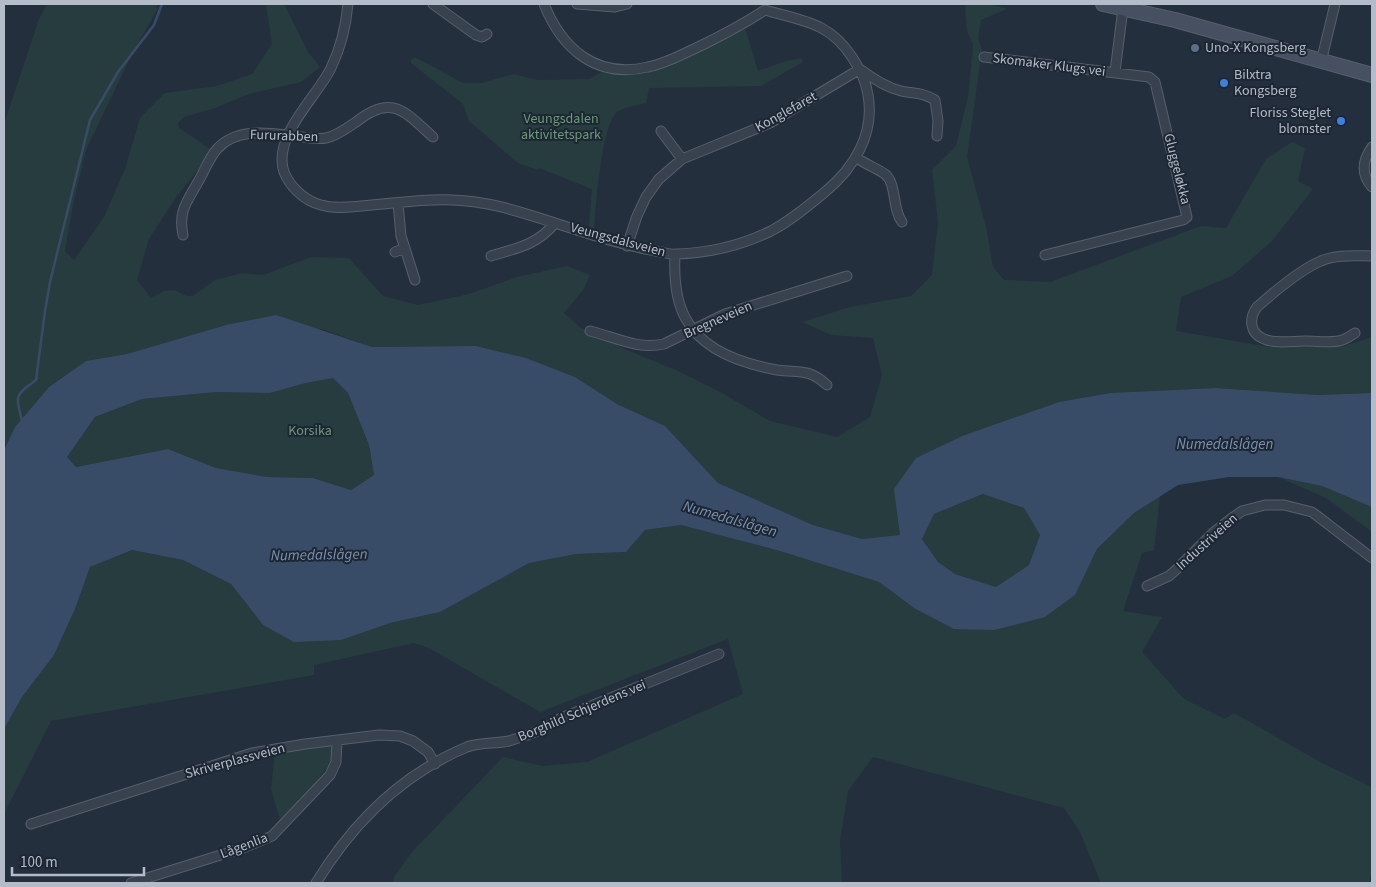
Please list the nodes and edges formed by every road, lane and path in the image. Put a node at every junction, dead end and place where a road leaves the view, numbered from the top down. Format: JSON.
{"nodes":[{"id":1,"x":348,"y":4,"type":"edge"},
{"id":2,"x":433,"y":4,"type":"edge"},
{"id":3,"x":545,"y":4,"type":"edge"},
{"id":4,"x":577,"y":4,"type":"edge"},
{"id":5,"x":627,"y":4,"type":"edge"},
{"id":6,"x":1104,"y":4,"type":"edge"},
{"id":7,"x":1335,"y":4,"type":"edge"},
{"id":8,"x":765,"y":7,"type":"edge"},
{"id":9,"x":1123,"y":8,"type":"junction"},
{"id":10,"x":487,"y":34,"type":"dead end"},
{"id":11,"x":984,"y":57,"type":"dead end"},
{"id":12,"x":1321,"y":62,"type":"junction"},
{"id":13,"x":860,"y":69,"type":"junction"},
{"id":14,"x":1115,"y":72,"type":"junction"},
{"id":15,"x":1372,"y":75,"type":"edge"},
{"id":16,"x":661,"y":131,"type":"dead end"},
{"id":17,"x":288,"y":135,"type":"junction"},
{"id":18,"x":937,"y":136,"type":"dead end"},
{"id":19,"x":433,"y":137,"type":"dead end"},
{"id":20,"x":1372,"y":147,"type":"edge"},
{"id":21,"x":857,"y":158,"type":"junction"},
{"id":22,"x":682,"y":159,"type":"junction"},
{"id":23,"x":1372,"y":187,"type":"edge"},
{"id":24,"x":398,"y":203,"type":"junction"},
{"id":25,"x":902,"y":222,"type":"dead end"},
{"id":26,"x":555,"y":223,"type":"junction"},
{"id":27,"x":182,"y":235,"type":"dead end"},
{"id":28,"x":627,"y":246,"type":"junction"},
{"id":29,"x":405,"y":248,"type":"junction"},
{"id":30,"x":394,"y":252,"type":"dead end"},
{"id":31,"x":675,"y":255,"type":"junction"},
{"id":32,"x":1045,"y":255,"type":"dead end"},
{"id":33,"x":491,"y":256,"type":"dead end"},
{"id":34,"x":1372,"y":256,"type":"edge"},
{"id":35,"x":847,"y":276,"type":"dead end"},
{"id":36,"x":415,"y":280,"type":"dead end"},
{"id":37,"x":693,"y":330,"type":"junction"},
{"id":38,"x":590,"y":331,"type":"dead end"},
{"id":39,"x":1355,"y":333,"type":"dead end"},
{"id":40,"x":827,"y":385,"type":"dead end"},
{"id":41,"x":1372,"y":558,"type":"edge"},
{"id":42,"x":1147,"y":586,"type":"dead end"},
{"id":43,"x":719,"y":654,"type":"dead end"},
{"id":44,"x":337,"y":740,"type":"junction"},
{"id":45,"x":436,"y":764,"type":"junction"},
{"id":46,"x":31,"y":824,"type":"dead end"},
{"id":47,"x":131,"y":883,"type":"edge"},
{"id":48,"x":316,"y":883,"type":"edge"}],
"edges":[{"from":1,"to":17,"type":"street","name":"Veungsdalsveien"},
{"from":2,"to":10,"type":"street"},
{"from":3,"to":8,"type":"street","name":"Veungsdalsveien"},
{"from":4,"to":5,"type":"street"},
{"from":6,"to":9,"type":"main road"},
{"from":7,"to":12,"type":"street"},
{"from":8,"to":13,"type":"street","name":"Veungsdalsveien"},
{"from":9,"to":12,"type":"main road"},
{"from":9,"to":14,"type":"street"},
{"from":11,"to":14,"type":"street","name":"Skomaker Klugs vei"},
{"from":12,"to":15,"type":"main road"},
{"from":13,"to":18,"type":"street","name":"Veungsdalsveien"},
{"from":13,"to":21,"type":"street","name":"Veungsdalsveien"},
{"from":13,"to":22,"type":"street","name":"Konglefaret"},
{"from":14,"to":32,"type":"street","name":"Gluggeløkka"},
{"from":16,"to":22,"type":"street"},
{"from":17,"to":19,"type":"street","name":"Fururabben"},
{"from":17,"to":24,"type":"street","name":"Veungsdalsveien"},
{"from":17,"to":27,"type":"street","name":"Fururabben"},
{"from":20,"to":23,"type":"street"},
{"from":21,"to":25,"type":"street"},
{"from":21,"to":31,"type":"street","name":"Veungsdalsveien"},
{"from":22,"to":28,"type":"street","name":"Konglefaret"},
{"from":24,"to":26,"type":"street","name":"Veungsdalsveien"},
{"from":24,"to":29,"type":"street"},
{"from":26,"to":28,"type":"street","name":"Veungsdalsveien"},
{"from":26,"to":33,"type":"street","name":"Veungsdalsveien"},
{"from":28,"to":31,"type":"street","name":"Veungsdalsveien"},
{"from":29,"to":30,"type":"street"},
{"from":29,"to":36,"type":"street"},
{"from":31,"to":37,"type":"street"},
{"from":34,"to":39,"type":"street"},
{"from":35,"to":37,"type":"street","name":"Bregneveien"},
{"from":37,"to":38,"type":"street","name":"Bregneveien"},
{"from":37,"to":40,"type":"street"},
{"from":41,"to":42,"type":"street","name":"Industriveien"},
{"from":43,"to":45,"type":"street","name":"Borghild Schjerdens vei"},
{"from":44,"to":45,"type":"street","name":"Skriverplassveien"},
{"from":44,"to":46,"type":"street","name":"Skriverplassveien"},
{"from":44,"to":47,"type":"street","name":"Lågenlia"},
{"from":45,"to":48,"type":"street","name":"Borghild Schjerdens vei"}]}
